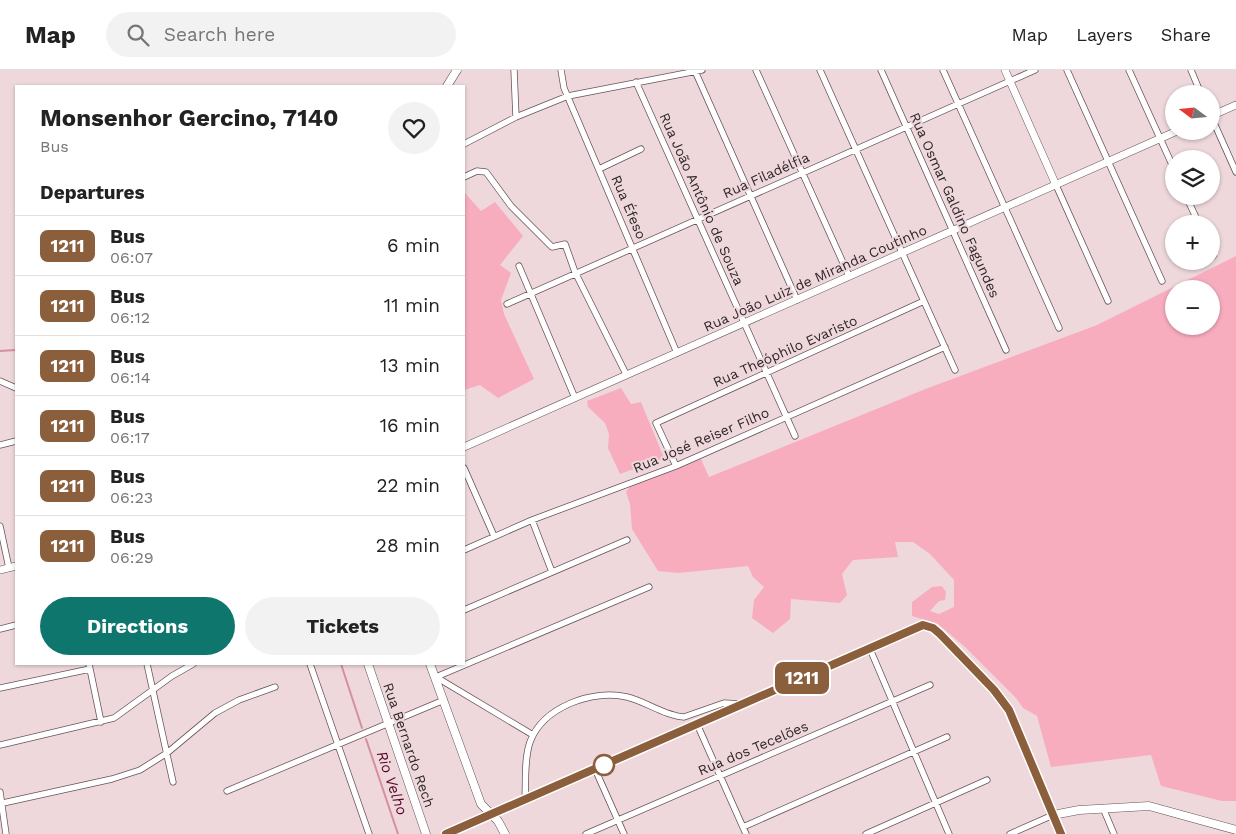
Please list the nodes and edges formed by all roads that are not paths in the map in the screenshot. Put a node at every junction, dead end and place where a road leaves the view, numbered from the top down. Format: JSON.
{"nodes":[{"id":1,"x":457,"y":70,"type":"edge"},
{"id":2,"x":514,"y":70,"type":"edge"},
{"id":3,"x":561,"y":70,"type":"edge"},
{"id":4,"x":702,"y":70,"type":"edge"},
{"id":5,"x":756,"y":70,"type":"edge"},
{"id":6,"x":820,"y":70,"type":"edge"},
{"id":7,"x":881,"y":70,"type":"edge"},
{"id":8,"x":943,"y":70,"type":"edge"},
{"id":9,"x":1005,"y":70,"type":"edge"},
{"id":10,"x":1035,"y":70,"type":"edge"},
{"id":11,"x":1067,"y":70,"type":"edge"},
{"id":12,"x":1129,"y":70,"type":"edge"},
{"id":13,"x":1191,"y":70,"type":"edge"},
{"id":14,"x":695,"y":71,"type":"edge"},
{"id":15,"x":1010,"y":81,"type":"junction"},
{"id":16,"x":636,"y":82,"type":"junction"},
{"id":17,"x":448,"y":85,"type":"edge"},
{"id":18,"x":1197,"y":85,"type":"edge"},
{"id":19,"x":568,"y":96,"type":"junction"},
{"id":20,"x":958,"y":104,"type":"junction"},
{"id":21,"x":1236,"y":105,"type":"edge"},
{"id":22,"x":1220,"y":112,"type":"edge"},
{"id":23,"x":516,"y":117,"type":"junction"},
{"id":24,"x":907,"y":127,"type":"junction"},
{"id":25,"x":1220,"y":136,"type":"edge"},
{"id":26,"x":1165,"y":137,"type":"edge"},
{"id":27,"x":1160,"y":139,"type":"junction"},
{"id":28,"x":465,"y":143,"type":"edge"},
{"id":29,"x":641,"y":150,"type":"dead end"},
{"id":30,"x":856,"y":150,"type":"junction"},
{"id":31,"x":1165,"y":150,"type":"edge"},
{"id":32,"x":1108,"y":162,"type":"junction"},
{"id":33,"x":599,"y":169,"type":"junction"},
{"id":34,"x":1236,"y":172,"type":"edge"},
{"id":35,"x":802,"y":173,"type":"junction"},
{"id":36,"x":465,"y":177,"type":"edge"},
{"id":37,"x":1056,"y":185,"type":"junction"},
{"id":38,"x":751,"y":196,"type":"junction"},
{"id":39,"x":1005,"y":208,"type":"junction"},
{"id":40,"x":698,"y":220,"type":"junction"},
{"id":41,"x":953,"y":231,"type":"junction"},
{"id":42,"x":632,"y":248,"type":"junction"},
{"id":43,"x":902,"y":253,"type":"junction"},
{"id":44,"x":519,"y":266,"type":"dead end"},
{"id":45,"x":575,"y":272,"type":"junction"},
{"id":46,"x":850,"y":276,"type":"junction"},
{"id":47,"x":1162,"y":281,"type":"dead end"},
{"id":48,"x":530,"y":294,"type":"junction"},
{"id":49,"x":797,"y":300,"type":"junction"},
{"id":50,"x":1108,"y":301,"type":"dead end"},
{"id":51,"x":924,"y":302,"type":"junction"},
{"id":52,"x":507,"y":304,"type":"dead end"},
{"id":53,"x":744,"y":323,"type":"junction"},
{"id":54,"x":1059,"y":328,"type":"dead end"},
{"id":55,"x":945,"y":348,"type":"junction"},
{"id":56,"x":1006,"y":350,"type":"dead end"},
{"id":57,"x":677,"y":353,"type":"junction"},
{"id":58,"x":955,"y":370,"type":"dead end"},
{"id":59,"x":767,"y":373,"type":"junction"},
{"id":60,"x":626,"y":374,"type":"junction"},
{"id":61,"x":0,"y":381,"type":"edge"},
{"id":62,"x":15,"y":388,"type":"edge"},
{"id":63,"x":575,"y":398,"type":"junction"},
{"id":64,"x":787,"y":417,"type":"junction"},
{"id":65,"x":795,"y":436,"type":"dead end"},
{"id":66,"x":15,"y":441,"type":"edge"},
{"id":67,"x":0,"y":445,"type":"edge"},
{"id":68,"x":465,"y":447,"type":"edge"},
{"id":69,"x":676,"y":466,"type":"junction"},
{"id":70,"x":465,"y":470,"type":"edge"},
{"id":71,"x":532,"y":520,"type":"junction"},
{"id":72,"x":0,"y":526,"type":"edge"},
{"id":73,"x":494,"y":536,"type":"junction"},
{"id":74,"x":627,"y":540,"type":"dead end"},
{"id":75,"x":465,"y":550,"type":"edge"},
{"id":76,"x":13,"y":567,"type":"edge"},
{"id":77,"x":0,"y":570,"type":"edge"},
{"id":78,"x":552,"y":572,"type":"junction"},
{"id":79,"x":649,"y":587,"type":"dead end"},
{"id":80,"x":465,"y":610,"type":"edge"},
{"id":81,"x":15,"y":625,"type":"edge"},
{"id":82,"x":0,"y":629,"type":"edge"},
{"id":83,"x":870,"y":649,"type":"junction"},
{"id":84,"x":147,"y":665,"type":"edge"},
{"id":85,"x":191,"y":665,"type":"edge"},
{"id":86,"x":310,"y":665,"type":"edge"},
{"id":87,"x":368,"y":665,"type":"edge"},
{"id":88,"x":430,"y":665,"type":"edge"},
{"id":89,"x":464,"y":665,"type":"edge"},
{"id":90,"x":465,"y":665,"type":"edge"},
{"id":91,"x":89,"y":666,"type":"edge"},
{"id":92,"x":436,"y":677,"type":"junction"},
{"id":93,"x":930,"y":685,"type":"dead end"},
{"id":94,"x":275,"y":687,"type":"dead end"},
{"id":95,"x":0,"y":688,"type":"edge"},
{"id":96,"x":153,"y":691,"type":"junction"},
{"id":97,"x":444,"y":700,"type":"junction"},
{"id":98,"x":892,"y":701,"type":"junction"},
{"id":99,"x":742,"y":705,"type":"junction"},
{"id":100,"x":101,"y":722,"type":"junction"},
{"id":101,"x":388,"y":723,"type":"junction"},
{"id":102,"x":697,"y":724,"type":"junction"},
{"id":103,"x":533,"y":735,"type":"junction"},
{"id":104,"x":947,"y":737,"type":"dead end"},
{"id":105,"x":338,"y":744,"type":"junction"},
{"id":106,"x":0,"y":745,"type":"edge"},
{"id":107,"x":914,"y":752,"type":"junction"},
{"id":108,"x":167,"y":753,"type":"junction"},
{"id":109,"x":595,"y":769,"type":"junction"},
{"id":110,"x":720,"y":776,"type":"junction"},
{"id":111,"x":987,"y":780,"type":"dead end"},
{"id":112,"x":173,"y":782,"type":"dead end"},
{"id":113,"x":227,"y":791,"type":"dead end"},
{"id":114,"x":0,"y":792,"type":"edge"},
{"id":115,"x":525,"y":799,"type":"junction"},
{"id":116,"x":2,"y":803,"type":"junction"},
{"id":117,"x":936,"y":803,"type":"junction"},
{"id":118,"x":1103,"y":808,"type":"junction"},
{"id":119,"x":491,"y":814,"type":"junction"},
{"id":120,"x":1053,"y":815,"type":"junction"},
{"id":121,"x":618,"y":820,"type":"junction"},
{"id":122,"x":742,"y":827,"type":"junction"},
{"id":123,"x":1236,"y":830,"type":"edge"},
{"id":124,"x":6,"y":834,"type":"edge"},
{"id":125,"x":369,"y":834,"type":"edge"},
{"id":126,"x":426,"y":834,"type":"edge"},
{"id":127,"x":446,"y":834,"type":"edge"},
{"id":128,"x":505,"y":834,"type":"edge"},
{"id":129,"x":586,"y":834,"type":"edge"},
{"id":130,"x":624,"y":834,"type":"edge"},
{"id":131,"x":746,"y":834,"type":"edge"},
{"id":132,"x":866,"y":834,"type":"edge"},
{"id":133,"x":949,"y":834,"type":"edge"},
{"id":134,"x":1010,"y":834,"type":"edge"},
{"id":135,"x":1061,"y":834,"type":"edge"},
{"id":136,"x":1114,"y":834,"type":"edge"}],
"edges":[{"from":1,"to":17,"type":"main road"},
{"from":2,"to":23,"type":"street"},
{"from":3,"to":19,"type":"street","name":"Rua Éfeso"},
{"from":4,"to":14,"type":"street"},
{"from":5,"to":35,"type":"street"},
{"from":6,"to":30,"type":"street"},
{"from":7,"to":24,"type":"street","name":"Rua Osmar Galdino Fagundes"},
{"from":8,"to":20,"type":"street"},
{"from":9,"to":15,"type":"street"},
{"from":10,"to":15,"type":"street","name":"Rua Filadélfia"},
{"from":11,"to":32,"type":"street"},
{"from":12,"to":27,"type":"street"},
{"from":13,"to":18,"type":"street"},
{"from":14,"to":16,"type":"street"},
{"from":14,"to":38,"type":"street"},
{"from":15,"to":20,"type":"street","name":"Rua Filadélfia"},
{"from":15,"to":37,"type":"street"},
{"from":16,"to":19,"type":"street"},
{"from":16,"to":40,"type":"street","name":"Rua João Antônio de Souza"},
{"from":19,"to":23,"type":"street"},
{"from":19,"to":33,"type":"street","name":"Rua Éfeso"},
{"from":20,"to":24,"type":"street","name":"Rua Filadélfia"},
{"from":20,"to":39,"type":"street"},
{"from":21,"to":22,"type":"street"},
{"from":23,"to":28,"type":"street"},
{"from":24,"to":30,"type":"street","name":"Rua Filadélfia"},
{"from":24,"to":41,"type":"street","name":"Rua Osmar Galdino Fagundes"},
{"from":25,"to":34,"type":"street"},
{"from":26,"to":27,"type":"street","name":"Rua João Luiz de Miranda Coutinho"},
{"from":27,"to":31,"type":"street"},
{"from":27,"to":32,"type":"street","name":"Rua João Luiz de Miranda Coutinho"},
{"from":29,"to":33,"type":"street"},
{"from":30,"to":35,"type":"street","name":"Rua Filadélfia"},
{"from":30,"to":43,"type":"street"},
{"from":32,"to":37,"type":"street","name":"Rua João Luiz de Miranda Coutinho"},
{"from":32,"to":47,"type":"street"},
{"from":33,"to":42,"type":"street","name":"Rua Éfeso"},
{"from":35,"to":38,"type":"street","name":"Rua Filadélfia"},
{"from":35,"to":46,"type":"street"},
{"from":36,"to":45,"type":"street"},
{"from":37,"to":39,"type":"street","name":"Rua João Luiz de Miranda Coutinho"},
{"from":37,"to":50,"type":"street"},
{"from":38,"to":40,"type":"street","name":"Rua Filadélfia"},
{"from":38,"to":49,"type":"street"},
{"from":39,"to":41,"type":"street","name":"Rua João Luiz de Miranda Coutinho"},
{"from":39,"to":54,"type":"street"},
{"from":40,"to":42,"type":"street","name":"Rua Filadélfia"},
{"from":40,"to":53,"type":"street","name":"Rua João Antônio de Souza"},
{"from":41,"to":43,"type":"street","name":"Rua João Luiz de Miranda Coutinho"},
{"from":41,"to":56,"type":"street","name":"Rua Osmar Galdino Fagundes"},
{"from":42,"to":45,"type":"street","name":"Rua Filadélfia"},
{"from":42,"to":57,"type":"street","name":"Rua Éfeso"},
{"from":43,"to":46,"type":"street","name":"Rua João Luiz de Miranda Coutinho"},
{"from":43,"to":51,"type":"street"},
{"from":44,"to":48,"type":"street"},
{"from":45,"to":48,"type":"street","name":"Rua Filadélfia"},
{"from":45,"to":60,"type":"street"},
{"from":46,"to":49,"type":"street","name":"Rua João Luiz de Miranda Coutinho"},
{"from":48,"to":52,"type":"street","name":"Rua Filadélfia"},
{"from":48,"to":63,"type":"street"},
{"from":49,"to":53,"type":"street","name":"Rua João Luiz de Miranda Coutinho"},
{"from":51,"to":55,"type":"street"},
{"from":51,"to":59,"type":"street","name":"Rua Theóphilo Evaristo"},
{"from":53,"to":57,"type":"street","name":"Rua João Luiz de Miranda Coutinho"},
{"from":53,"to":59,"type":"street","name":"Rua João Antônio de Souza"},
{"from":55,"to":58,"type":"street"},
{"from":55,"to":64,"type":"street","name":"Rua José Reiser Filho"},
{"from":57,"to":60,"type":"street","name":"Rua João Luiz de Miranda Coutinho"},
{"from":59,"to":64,"type":"street","name":"Rua João Antônio de Souza"},
{"from":59,"to":69,"type":"street","name":"Rua Theóphilo Evaristo"},
{"from":60,"to":63,"type":"street","name":"Rua João Luiz de Miranda Coutinho"},
{"from":61,"to":62,"type":"street"},
{"from":63,"to":68,"type":"street","name":"Rua João Luiz de Miranda Coutinho"},
{"from":64,"to":65,"type":"street","name":"Rua João Antônio de Souza"},
{"from":64,"to":69,"type":"street","name":"Rua José Reiser Filho"},
{"from":66,"to":67,"type":"street"},
{"from":69,"to":71,"type":"street","name":"Rua José Reiser Filho"},
{"from":70,"to":73,"type":"street"},
{"from":71,"to":73,"type":"street","name":"Rua José Reiser Filho"},
{"from":71,"to":78,"type":"street"},
{"from":72,"to":76,"type":"street"},
{"from":73,"to":75,"type":"street","name":"Rua José Reiser Filho"},
{"from":74,"to":78,"type":"street"},
{"from":76,"to":77,"type":"street"},
{"from":78,"to":80,"type":"street"},
{"from":79,"to":90,"type":"street"},
{"from":81,"to":82,"type":"street"},
{"from":83,"to":98,"type":"street"},
{"from":83,"to":99,"type":"main road"},
{"from":83,"to":120,"type":"main road"},
{"from":84,"to":96,"type":"street"},
{"from":85,"to":96,"type":"street"},
{"from":86,"to":105,"type":"street"},
{"from":87,"to":101,"type":"main road","name":"Rua Bernardo Rech"},
{"from":88,"to":92,"type":"main road"},
{"from":89,"to":92,"type":"street"},
{"from":91,"to":95,"type":"street"},
{"from":91,"to":100,"type":"street"},
{"from":92,"to":97,"type":"main road"},
{"from":92,"to":103,"type":"street"},
{"from":93,"to":98,"type":"street","name":"Rua dos Tecelões"},
{"from":94,"to":108,"type":"street"},
{"from":96,"to":100,"type":"street"},
{"from":96,"to":108,"type":"street"},
{"from":97,"to":101,"type":"street"},
{"from":97,"to":119,"type":"main road"},
{"from":98,"to":107,"type":"street"},
{"from":98,"to":110,"type":"street","name":"Rua dos Tecelões"},
{"from":99,"to":102,"type":"main road"},
{"from":99,"to":103,"type":"street"},
{"from":100,"to":106,"type":"street"},
{"from":101,"to":105,"type":"street"},
{"from":101,"to":126,"type":"main road","name":"Rua Bernardo Rech"},
{"from":102,"to":109,"type":"main road"},
{"from":102,"to":110,"type":"street"},
{"from":103,"to":115,"type":"street"},
{"from":104,"to":107,"type":"street"},
{"from":105,"to":113,"type":"street"},
{"from":105,"to":125,"type":"street"},
{"from":107,"to":117,"type":"street"},
{"from":107,"to":122,"type":"street"},
{"from":108,"to":112,"type":"street"},
{"from":108,"to":116,"type":"street"},
{"from":109,"to":115,"type":"main road"},
{"from":109,"to":121,"type":"street"},
{"from":110,"to":121,"type":"street","name":"Rua dos Tecelões"},
{"from":110,"to":122,"type":"street"},
{"from":111,"to":117,"type":"street"},
{"from":114,"to":116,"type":"street"},
{"from":115,"to":119,"type":"main road"},
{"from":116,"to":124,"type":"street"},
{"from":117,"to":132,"type":"street"},
{"from":117,"to":133,"type":"street"},
{"from":118,"to":120,"type":"main road"},
{"from":118,"to":123,"type":"main road"},
{"from":118,"to":136,"type":"street"},
{"from":119,"to":127,"type":"main road"},
{"from":119,"to":128,"type":"main road"},
{"from":120,"to":134,"type":"street"},
{"from":120,"to":135,"type":"street"},
{"from":121,"to":129,"type":"street","name":"Rua dos Tecelões"},
{"from":121,"to":130,"type":"street"},
{"from":122,"to":131,"type":"street"}]}
